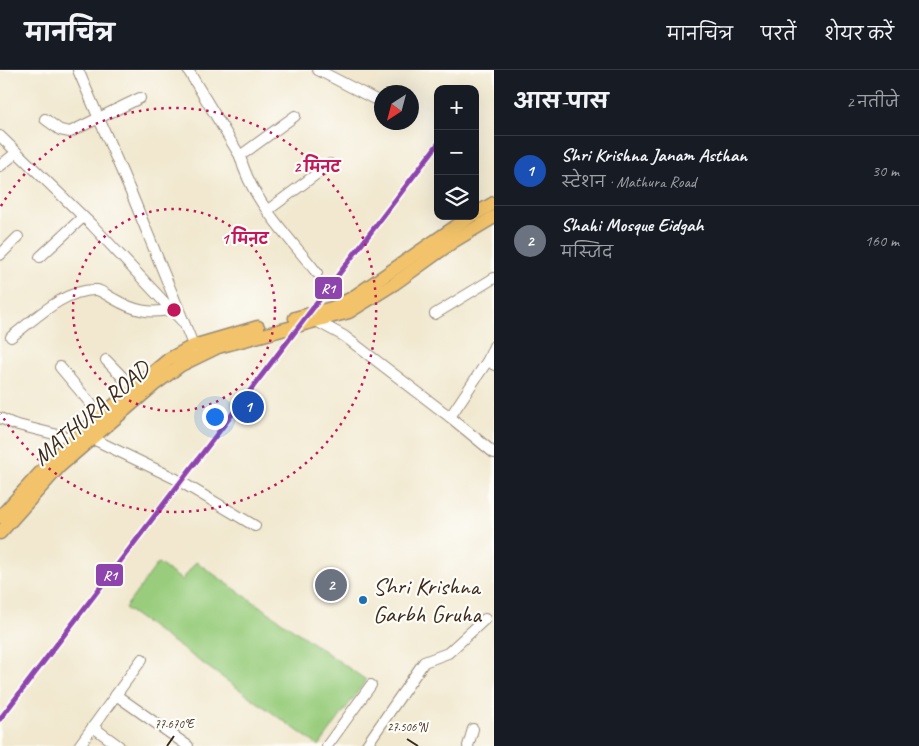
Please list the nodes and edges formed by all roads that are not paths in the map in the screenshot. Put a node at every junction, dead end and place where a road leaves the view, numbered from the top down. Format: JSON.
{"nodes":[{"id":1,"x":78,"y":70,"type":"edge"},
{"id":2,"x":188,"y":70,"type":"edge"},
{"id":3,"x":318,"y":70,"type":"edge"},
{"id":4,"x":140,"y":98,"type":"dead end"},
{"id":5,"x":374,"y":99,"type":"edge"},
{"id":6,"x":295,"y":116,"type":"dead end"},
{"id":7,"x":45,"y":119,"type":"dead end"},
{"id":8,"x":99,"y":119,"type":"junction"},
{"id":9,"x":0,"y":136,"type":"edge"},
{"id":10,"x":16,"y":153,"type":"junction"},
{"id":11,"x":240,"y":156,"type":"junction"},
{"id":12,"x":330,"y":164,"type":"dead end"},
{"id":13,"x":0,"y":166,"type":"edge"},
{"id":14,"x":494,"y":203,"type":"edge"},
{"id":15,"x":268,"y":210,"type":"junction"},
{"id":16,"x":479,"y":212,"type":"edge"},
{"id":17,"x":83,"y":217,"type":"junction"},
{"id":18,"x":494,"y":217,"type":"edge"},
{"id":19,"x":465,"y":220,"type":"edge"},
{"id":20,"x":18,"y":237,"type":"dead end"},
{"id":21,"x":0,"y":255,"type":"edge"},
{"id":22,"x":40,"y":257,"type":"dead end"},
{"id":23,"x":317,"y":273,"type":"dead end"},
{"id":24,"x":494,"y":278,"type":"edge"},
{"id":25,"x":172,"y":309,"type":"junction"},
{"id":26,"x":435,"y":314,"type":"dead end"},
{"id":27,"x":318,"y":322,"type":"junction"},
{"id":28,"x":187,"y":328,"type":"junction"},
{"id":29,"x":11,"y":337,"type":"dead end"},
{"id":30,"x":494,"y":346,"type":"edge"},
{"id":31,"x":195,"y":351,"type":"junction"},
{"id":32,"x":106,"y":360,"type":"dead end"},
{"id":33,"x":491,"y":362,"type":"edge"},
{"id":34,"x":60,"y":367,"type":"dead end"},
{"id":35,"x":134,"y":389,"type":"junction"},
{"id":36,"x":102,"y":416,"type":"junction"},
{"id":37,"x":450,"y":417,"type":"junction"},
{"id":38,"x":0,"y":418,"type":"edge"},
{"id":39,"x":82,"y":437,"type":"junction"},
{"id":40,"x":494,"y":454,"type":"edge"},
{"id":41,"x":0,"y":517,"type":"edge"},
{"id":42,"x":256,"y":526,"type":"dead end"},
{"id":43,"x":0,"y":533,"type":"edge"},
{"id":44,"x":485,"y":619,"type":"dead end"},
{"id":45,"x":142,"y":659,"type":"dead end"},
{"id":46,"x":371,"y":685,"type":"dead end"},
{"id":47,"x":116,"y":695,"type":"junction"},
{"id":48,"x":93,"y":727,"type":"junction"},
{"id":49,"x":473,"y":729,"type":"dead end"},
{"id":50,"x":80,"y":746,"type":"edge"},
{"id":51,"x":119,"y":746,"type":"edge"},
{"id":52,"x":188,"y":746,"type":"edge"},
{"id":53,"x":327,"y":746,"type":"edge"},
{"id":54,"x":366,"y":746,"type":"edge"},
{"id":55,"x":468,"y":746,"type":"edge"}],
"edges":[{"from":1,"to":8,"type":"street"},
{"from":2,"to":11,"type":"street"},
{"from":3,"to":5,"type":"street"},
{"from":4,"to":8,"type":"street"},
{"from":6,"to":11,"type":"street"},
{"from":7,"to":8,"type":"street"},
{"from":8,"to":28,"type":"street"},
{"from":9,"to":10,"type":"street"},
{"from":10,"to":13,"type":"street"},
{"from":10,"to":17,"type":"street"},
{"from":11,"to":15,"type":"street"},
{"from":12,"to":15,"type":"street"},
{"from":14,"to":16,"type":"main road"},
{"from":15,"to":23,"type":"street"},
{"from":17,"to":22,"type":"street"},
{"from":17,"to":25,"type":"street"},
{"from":18,"to":27,"type":"main road"},
{"from":19,"to":31,"type":"main road"},
{"from":20,"to":21,"type":"street"},
{"from":24,"to":26,"type":"street"},
{"from":25,"to":28,"type":"street"},
{"from":25,"to":29,"type":"street"},
{"from":27,"to":31,"type":"main road"},
{"from":27,"to":37,"type":"street"},
{"from":28,"to":31,"type":"street"},
{"from":30,"to":33,"type":"street"},
{"from":31,"to":35,"type":"main road","name":"MATHURA ROAD"},
{"from":31,"to":39,"type":"main road","name":"MATHURA ROAD"},
{"from":32,"to":35,"type":"street"},
{"from":33,"to":37,"type":"street"},
{"from":34,"to":36,"type":"street"},
{"from":35,"to":36,"type":"main road","name":"MATHURA ROAD"},
{"from":36,"to":39,"type":"main road","name":"MATHURA ROAD"},
{"from":37,"to":40,"type":"street"},
{"from":38,"to":39,"type":"street"},
{"from":39,"to":41,"type":"main road"},
{"from":39,"to":42,"type":"street"},
{"from":39,"to":43,"type":"main road","name":"MATHURA ROAD"},
{"from":44,"to":54,"type":"street"},
{"from":45,"to":47,"type":"street"},
{"from":46,"to":53,"type":"street"},
{"from":47,"to":48,"type":"street"},
{"from":47,"to":52,"type":"street"},
{"from":48,"to":50,"type":"street"},
{"from":48,"to":51,"type":"street"},
{"from":49,"to":55,"type":"street"}]}
